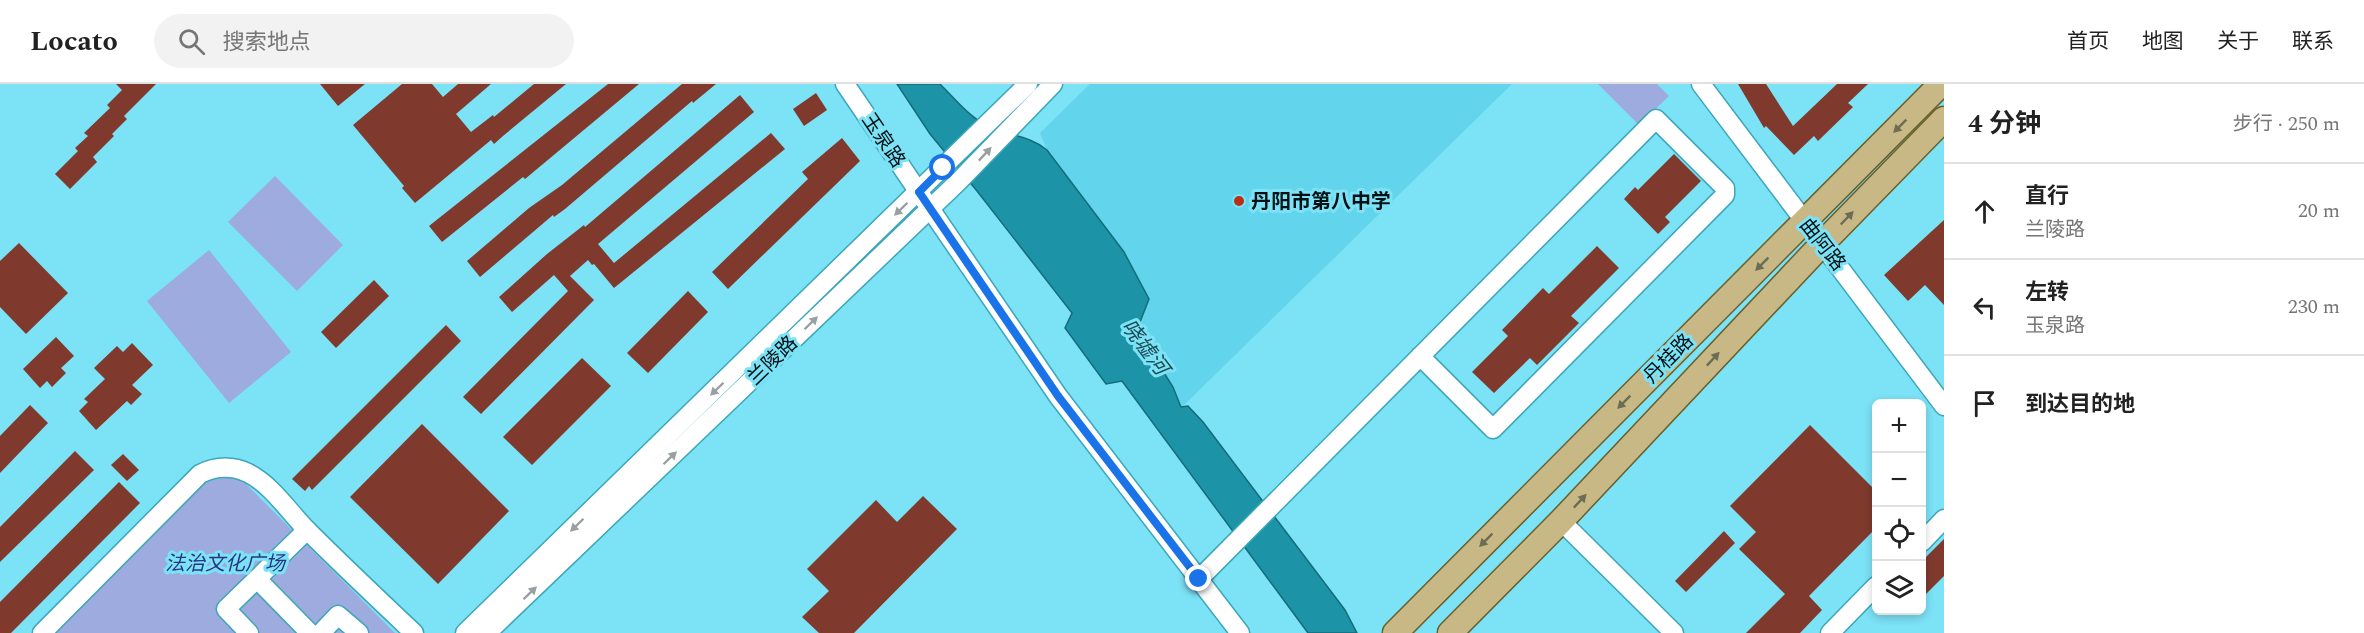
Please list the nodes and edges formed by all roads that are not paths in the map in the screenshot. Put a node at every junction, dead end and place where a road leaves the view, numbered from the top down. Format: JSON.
{"nodes":[{"id":1,"x":845,"y":84,"type":"edge"},
{"id":2,"x":1028,"y":84,"type":"edge"},
{"id":3,"x":1053,"y":84,"type":"edge"},
{"id":4,"x":1701,"y":84,"type":"edge"},
{"id":5,"x":1941,"y":84,"type":"edge"},
{"id":6,"x":1944,"y":119,"type":"edge"},
{"id":7,"x":919,"y":192,"type":"junction"},
{"id":8,"x":930,"y":209,"type":"junction"},
{"id":9,"x":1805,"y":221,"type":"junction"},
{"id":10,"x":1823,"y":243,"type":"junction"},
{"id":11,"x":1420,"y":356,"type":"junction"},
{"id":12,"x":1944,"y":406,"type":"edge"},
{"id":13,"x":1944,"y":519,"type":"edge"},
{"id":14,"x":1561,"y":521,"type":"junction"},
{"id":15,"x":307,"y":530,"type":"junction"},
{"id":16,"x":1926,"y":538,"type":"edge"},
{"id":17,"x":257,"y":579,"type":"junction"},
{"id":18,"x":1199,"y":579,"type":"junction"},
{"id":19,"x":1872,"y":590,"type":"edge"},
{"id":20,"x":42,"y":633,"type":"edge"},
{"id":21,"x":249,"y":633,"type":"edge"},
{"id":22,"x":310,"y":633,"type":"edge"},
{"id":23,"x":321,"y":633,"type":"edge"},
{"id":24,"x":359,"y":633,"type":"edge"},
{"id":25,"x":414,"y":633,"type":"edge"},
{"id":26,"x":465,"y":633,"type":"edge"},
{"id":27,"x":487,"y":633,"type":"edge"},
{"id":28,"x":1240,"y":633,"type":"edge"},
{"id":29,"x":1395,"y":633,"type":"edge"},
{"id":30,"x":1450,"y":633,"type":"edge"},
{"id":31,"x":1674,"y":633,"type":"edge"},
{"id":32,"x":1830,"y":633,"type":"edge"}],
"edges":[{"from":1,"to":7,"type":"street","name":"玉泉路"},
{"from":2,"to":7,"type":"street","name":"兰陵路"},
{"from":8,"to":3,"type":"street","name":"兰陵路","one_way":true},
{"from":4,"to":9,"type":"street","name":"曲阿路"},
{"from":5,"to":9,"type":"main road","name":"丹桂路","one_way":true},
{"from":10,"to":6,"type":"main road","name":"丹桂路","one_way":true},
{"from":7,"to":8,"type":"street","name":"玉泉路"},
{"from":7,"to":26,"type":"street","name":"兰陵路","one_way":true},
{"from":8,"to":18,"type":"street","name":"玉泉路"},
{"from":27,"to":8,"type":"street","name":"兰陵路","one_way":true},
{"from":9,"to":10,"type":"street","name":"曲阿路"},
{"from":9,"to":29,"type":"main road","name":"丹桂路","one_way":true},
{"from":10,"to":12,"type":"street","name":"曲阿路"},
{"from":14,"to":10,"type":"main road","name":"丹桂路","one_way":true},
{"from":11,"to":11,"type":"street"},
{"from":11,"to":18,"type":"street"},
{"from":13,"to":16,"type":"street"},
{"from":14,"to":30,"type":"main road","name":"丹桂路"},
{"from":14,"to":31,"type":"street"},
{"from":15,"to":17,"type":"street"},
{"from":15,"to":20,"type":"street"},
{"from":15,"to":25,"type":"street"},
{"from":17,"to":21,"type":"street"},
{"from":17,"to":22,"type":"street"},
{"from":18,"to":28,"type":"street","name":"玉泉路"},
{"from":19,"to":32,"type":"street"},
{"from":23,"to":24,"type":"street"}]}
